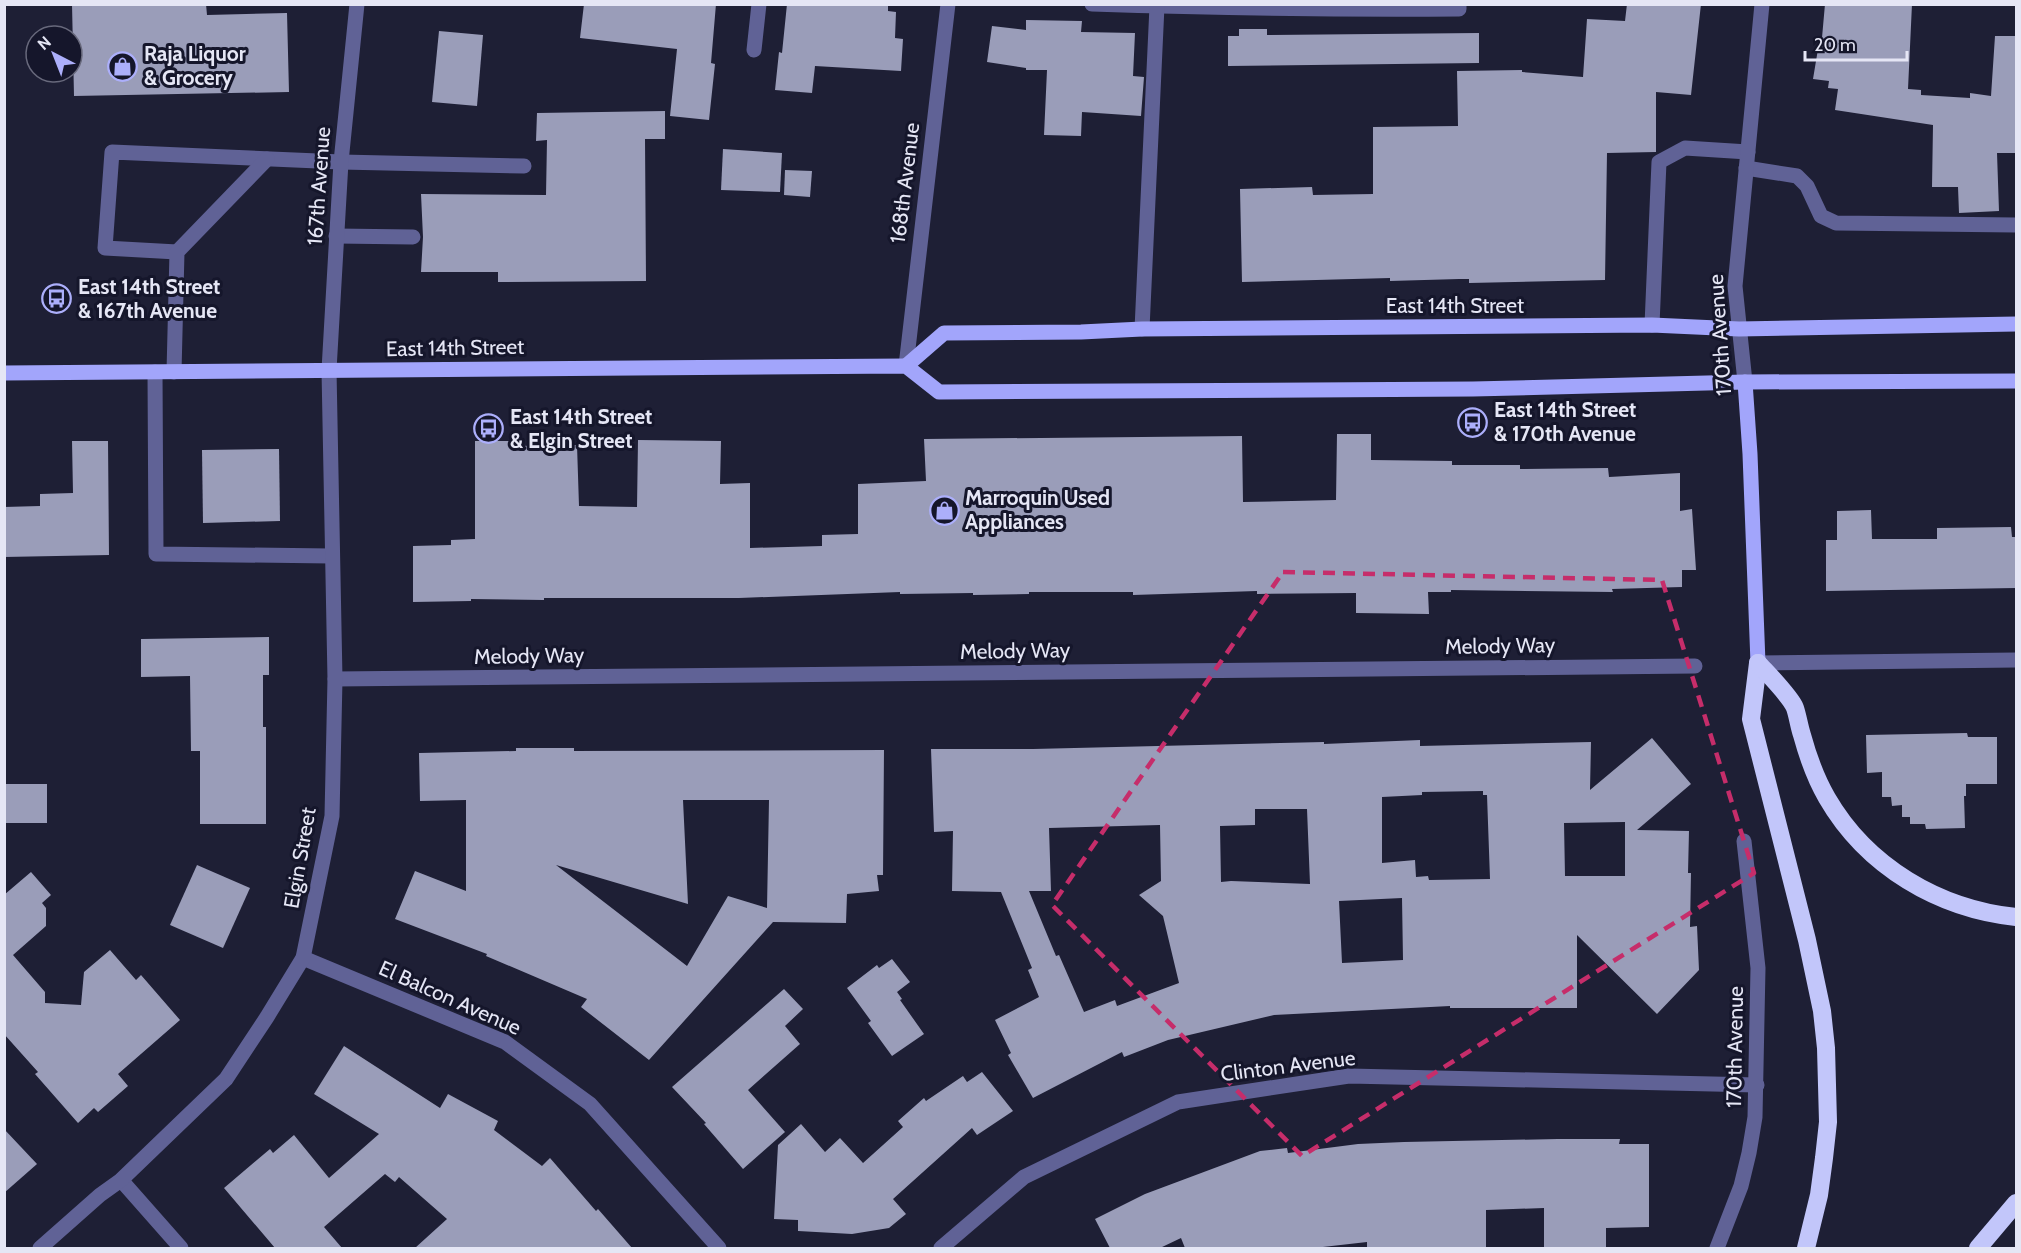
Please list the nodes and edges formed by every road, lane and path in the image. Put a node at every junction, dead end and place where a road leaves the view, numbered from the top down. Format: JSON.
{"nodes":[{"id":1,"x":357,"y":4,"type":"edge"},
{"id":2,"x":759,"y":4,"type":"edge"},
{"id":3,"x":948,"y":4,"type":"edge"},
{"id":4,"x":1092,"y":4,"type":"edge"},
{"id":5,"x":1459,"y":4,"type":"edge"},
{"id":6,"x":1762,"y":4,"type":"edge"},
{"id":7,"x":1157,"y":6,"type":"junction"},
{"id":8,"x":754,"y":50,"type":"dead end"},
{"id":9,"x":1748,"y":152,"type":"junction"},
{"id":10,"x":267,"y":159,"type":"junction"},
{"id":11,"x":341,"y":162,"type":"junction"},
{"id":12,"x":524,"y":166,"type":"dead end"},
{"id":13,"x":1746,"y":168,"type":"junction"},
{"id":14,"x":2016,"y":225,"type":"edge"},
{"id":15,"x":336,"y":236,"type":"junction"},
{"id":16,"x":413,"y":237,"type":"dead end"},
{"id":17,"x":177,"y":252,"type":"junction"},
{"id":18,"x":2016,"y":324,"type":"edge"},
{"id":19,"x":1652,"y":325,"type":"junction"},
{"id":20,"x":1142,"y":329,"type":"junction"},
{"id":21,"x":1739,"y":329,"type":"junction"},
{"id":22,"x":906,"y":366,"type":"junction"},
{"id":23,"x":329,"y":370,"type":"junction"},
{"id":24,"x":155,"y":372,"type":"junction"},
{"id":25,"x":174,"y":372,"type":"junction"},
{"id":26,"x":4,"y":373,"type":"edge"},
{"id":27,"x":2016,"y":381,"type":"edge"},
{"id":28,"x":1744,"y":382,"type":"junction"},
{"id":29,"x":331,"y":556,"type":"junction"},
{"id":30,"x":2016,"y":660,"type":"edge"},
{"id":31,"x":1758,"y":663,"type":"junction"},
{"id":32,"x":1695,"y":666,"type":"dead end"},
{"id":33,"x":335,"y":679,"type":"junction"},
{"id":34,"x":1744,"y":841,"type":"dead end"},
{"id":35,"x":2016,"y":917,"type":"edge"},
{"id":36,"x":303,"y":958,"type":"junction"},
{"id":37,"x":1757,"y":1085,"type":"junction"},
{"id":38,"x":121,"y":1180,"type":"junction"},
{"id":39,"x":2016,"y":1203,"type":"edge"},
{"id":40,"x":40,"y":1248,"type":"edge"},
{"id":41,"x":181,"y":1248,"type":"edge"},
{"id":42,"x":719,"y":1248,"type":"edge"},
{"id":43,"x":941,"y":1248,"type":"edge"},
{"id":44,"x":1717,"y":1248,"type":"edge"},
{"id":45,"x":1806,"y":1248,"type":"edge"},
{"id":46,"x":1978,"y":1248,"type":"edge"}],
"edges":[{"from":1,"to":11,"type":"street","name":"167th Avenue"},
{"from":2,"to":8,"type":"street"},
{"from":3,"to":22,"type":"street","name":"168th Avenue"},
{"from":4,"to":7,"type":"street"},
{"from":5,"to":7,"type":"street"},
{"from":6,"to":9,"type":"street","name":"170th Avenue"},
{"from":7,"to":20,"type":"street"},
{"from":9,"to":13,"type":"street","name":"170th Avenue"},
{"from":9,"to":19,"type":"street"},
{"from":10,"to":11,"type":"street"},
{"from":10,"to":17,"type":"street"},
{"from":10,"to":17,"type":"street"},
{"from":11,"to":12,"type":"street"},
{"from":11,"to":15,"type":"street","name":"167th Avenue"},
{"from":13,"to":14,"type":"street"},
{"from":13,"to":21,"type":"street","name":"170th Avenue"},
{"from":15,"to":16,"type":"street"},
{"from":15,"to":23,"type":"street","name":"167th Avenue"},
{"from":17,"to":25,"type":"street"},
{"from":18,"to":21,"type":"main road","name":"East 14th Street"},
{"from":19,"to":20,"type":"main road","name":"East 14th Street"},
{"from":19,"to":21,"type":"main road","name":"East 14th Street"},
{"from":20,"to":22,"type":"main road","name":"East 14th Street"},
{"from":21,"to":28,"type":"street","name":"170th Avenue"},
{"from":22,"to":23,"type":"main road","name":"East 14th Street"},
{"from":22,"to":28,"type":"main road"},
{"from":23,"to":25,"type":"main road","name":"East 14th Street"},
{"from":23,"to":29,"type":"street","name":"Elgin Street"},
{"from":24,"to":25,"type":"main road","name":"East 14th Street"},
{"from":24,"to":26,"type":"main road","name":"East 14th Street"},
{"from":24,"to":29,"type":"street"},
{"from":27,"to":28,"type":"main road"},
{"from":28,"to":31,"type":"main road","name":"170th Avenue"},
{"from":29,"to":33,"type":"street","name":"Elgin Street"},
{"from":30,"to":31,"type":"street"},
{"from":31,"to":35,"type":"highway"},
{"from":31,"to":45,"type":"highway"},
{"from":32,"to":33,"type":"street","name":"Melody Way"},
{"from":33,"to":36,"type":"street","name":"Elgin Street"},
{"from":34,"to":37,"type":"street","name":"170th Avenue"},
{"from":36,"to":38,"type":"street","name":"Elgin Street"},
{"from":36,"to":42,"type":"street","name":"El Balcon Avenue"},
{"from":37,"to":43,"type":"street","name":"Clinton Avenue"},
{"from":37,"to":44,"type":"street","name":"170th Avenue"},
{"from":38,"to":40,"type":"street","name":"Elgin Street"},
{"from":38,"to":41,"type":"street"},
{"from":39,"to":46,"type":"highway"}]}
